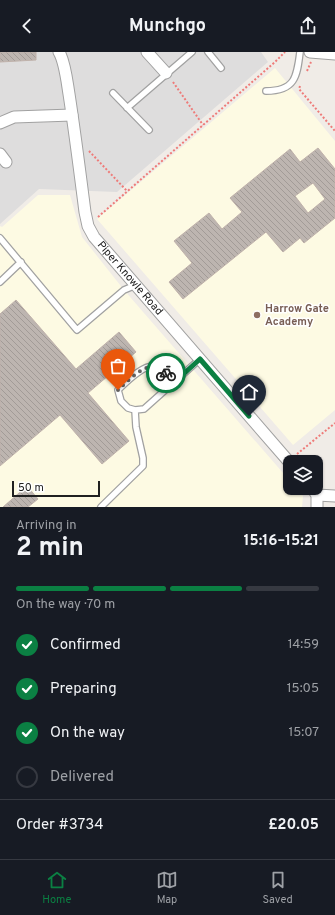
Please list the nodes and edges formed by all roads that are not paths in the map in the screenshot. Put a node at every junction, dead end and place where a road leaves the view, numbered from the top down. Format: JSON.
{"nodes":[{"id":1,"x":147,"y":52,"type":"edge"},
{"id":2,"x":192,"y":52,"type":"edge"},
{"id":3,"x":208,"y":52,"type":"edge"},
{"id":4,"x":300,"y":52,"type":"edge"},
{"id":5,"x":310,"y":52,"type":"edge"},
{"id":6,"x":315,"y":52,"type":"edge"},
{"id":7,"x":62,"y":53,"type":"edge"},
{"id":8,"x":335,"y":54,"type":"edge"},
{"id":9,"x":221,"y":68,"type":"dead end"},
{"id":10,"x":166,"y":73,"type":"junction"},
{"id":11,"x":266,"y":91,"type":"dead end"},
{"id":12,"x":113,"y":93,"type":"dead end"},
{"id":13,"x":128,"y":108,"type":"junction"},
{"id":14,"x":72,"y":115,"type":"junction"},
{"id":15,"x":0,"y":123,"type":"edge"},
{"id":16,"x":149,"y":130,"type":"dead end"},
{"id":17,"x":0,"y":238,"type":"edge"},
{"id":18,"x":21,"y":262,"type":"junction"},
{"id":19,"x":0,"y":282,"type":"edge"},
{"id":20,"x":136,"y":285,"type":"junction"},
{"id":21,"x":200,"y":359,"type":"junction"},
{"id":22,"x":178,"y":379,"type":"junction"},
{"id":23,"x":135,"y":410,"type":"junction"},
{"id":24,"x":283,"y":455,"type":"edge"},
{"id":25,"x":323,"y":493,"type":"edge"},
{"id":26,"x":315,"y":495,"type":"edge"},
{"id":27,"x":335,"y":496,"type":"edge"},
{"id":28,"x":101,"y":507,"type":"edge"},
{"id":29,"x":317,"y":507,"type":"edge"}],
"edges":[{"from":1,"to":10,"type":"street"},
{"from":2,"to":10,"type":"lane"},
{"from":3,"to":9,"type":"lane"},
{"from":4,"to":11,"type":"lane"},
{"from":5,"to":6,"type":"street"},
{"from":6,"to":8,"type":"street"},
{"from":7,"to":14,"type":"street","name":"Piper Knowle Road"},
{"from":10,"to":13,"type":"lane"},
{"from":12,"to":13,"type":"lane"},
{"from":13,"to":16,"type":"lane"},
{"from":14,"to":15,"type":"street"},
{"from":14,"to":20,"type":"street","name":"Piper Knowle Road"},
{"from":17,"to":18,"type":"lane"},
{"from":18,"to":19,"type":"lane"},
{"from":18,"to":20,"type":"lane"},
{"from":20,"to":21,"type":"street","name":"Piper Knowle Road"},
{"from":21,"to":22,"type":"lane"},
{"from":21,"to":24,"type":"street","name":"Piper Knowle Road"},
{"from":22,"to":23,"type":"lane"},
{"from":22,"to":23,"type":"lane"},
{"from":23,"to":28,"type":"lane"},
{"from":25,"to":27,"type":"street"},
{"from":26,"to":29,"type":"street"}]}
